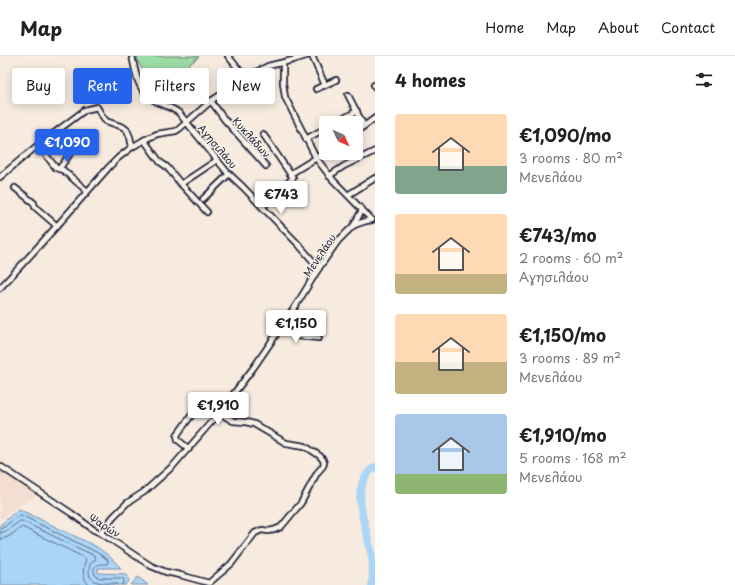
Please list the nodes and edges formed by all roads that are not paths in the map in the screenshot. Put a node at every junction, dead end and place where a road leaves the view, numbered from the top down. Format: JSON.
{"nodes":[{"id":1,"x":132,"y":56,"type":"edge"},
{"id":2,"x":228,"y":56,"type":"edge"},
{"id":3,"x":306,"y":56,"type":"edge"},
{"id":4,"x":312,"y":56,"type":"edge"},
{"id":5,"x":283,"y":63,"type":"junction"},
{"id":6,"x":237,"y":68,"type":"edge"},
{"id":7,"x":264,"y":68,"type":"edge"},
{"id":8,"x":336,"y":80,"type":"dead end"},
{"id":9,"x":325,"y":85,"type":"junction"},
{"id":10,"x":316,"y":89,"type":"dead end"},
{"id":11,"x":348,"y":94,"type":"dead end"},
{"id":12,"x":217,"y":97,"type":"edge"},
{"id":13,"x":211,"y":101,"type":"junction"},
{"id":14,"x":357,"y":111,"type":"junction"},
{"id":15,"x":348,"y":116,"type":"edge"},
{"id":16,"x":375,"y":118,"type":"edge"},
{"id":17,"x":186,"y":122,"type":"junction"},
{"id":18,"x":364,"y":126,"type":"joint"},
{"id":19,"x":319,"y":132,"type":"edge"},
{"id":20,"x":264,"y":134,"type":"dead end"},
{"id":21,"x":306,"y":139,"type":"junction"},
{"id":22,"x":144,"y":140,"type":"junction"},
{"id":23,"x":38,"y":145,"type":"junction"},
{"id":24,"x":132,"y":148,"type":"junction"},
{"id":25,"x":72,"y":150,"type":"dead end"},
{"id":26,"x":375,"y":151,"type":"edge"},
{"id":27,"x":319,"y":156,"type":"edge"},
{"id":28,"x":316,"y":158,"type":"junction"},
{"id":29,"x":217,"y":160,"type":"junction"},
{"id":30,"x":266,"y":166,"type":"dead end"},
{"id":31,"x":58,"y":169,"type":"junction"},
{"id":32,"x":1,"y":174,"type":"edge"},
{"id":33,"x":229,"y":174,"type":"junction"},
{"id":34,"x":290,"y":174,"type":"junction"},
{"id":35,"x":330,"y":176,"type":"junction"},
{"id":36,"x":375,"y":178,"type":"edge"},
{"id":37,"x":181,"y":184,"type":"junction"},
{"id":38,"x":15,"y":188,"type":"dead end"},
{"id":39,"x":87,"y":191,"type":"junction"},
{"id":40,"x":348,"y":195,"type":"junction"},
{"id":41,"x":203,"y":200,"type":"dead end"},
{"id":42,"x":262,"y":207,"type":"junction"},
{"id":43,"x":362,"y":210,"type":"junction"},
{"id":44,"x":207,"y":212,"type":"dead end"},
{"id":45,"x":374,"y":222,"type":"edge"},
{"id":46,"x":57,"y":226,"type":"junction"},
{"id":47,"x":353,"y":226,"type":"junction"},
{"id":48,"x":319,"y":268,"type":"junction"},
{"id":49,"x":0,"y":288,"type":"edge"},
{"id":50,"x":283,"y":325,"type":"junction"},
{"id":51,"x":320,"y":338,"type":"dead end"},
{"id":52,"x":196,"y":409,"type":"dead end"},
{"id":53,"x":219,"y":413,"type":"junction"},
{"id":54,"x":189,"y":448,"type":"junction"},
{"id":55,"x":0,"y":466,"type":"edge"},
{"id":56,"x":101,"y":533,"type":"junction"}],
"edges":[{"from":1,"to":17,"type":"street","name":"Αγησιλάου"},
{"from":2,"to":6,"type":"street"},
{"from":3,"to":5,"type":"street"},
{"from":4,"to":9,"type":"street"},
{"from":5,"to":7,"type":"street"},
{"from":5,"to":21,"type":"street","name":"Μενελάου"},
{"from":8,"to":9,"type":"street"},
{"from":9,"to":10,"type":"street"},
{"from":11,"to":14,"type":"street"},
{"from":12,"to":13,"type":"street"},
{"from":13,"to":17,"type":"street"},
{"from":13,"to":30,"type":"street","name":"Κυκλάδων"},
{"from":14,"to":15,"type":"street"},
{"from":14,"to":18,"type":"street"},
{"from":16,"to":18,"type":"street"},
{"from":17,"to":22,"type":"street"},
{"from":17,"to":29,"type":"street","name":"Αγησιλάου"},
{"from":19,"to":21,"type":"street"},
{"from":20,"to":34,"type":"street"},
{"from":21,"to":28,"type":"street","name":"Μενελάου"},
{"from":22,"to":24,"type":"street"},
{"from":22,"to":37,"type":"street"},
{"from":23,"to":24,"type":"street"},
{"from":23,"to":31,"type":"street"},
{"from":23,"to":32,"type":"street"},
{"from":24,"to":39,"type":"street"},
{"from":25,"to":31,"type":"street"},
{"from":26,"to":35,"type":"street"},
{"from":27,"to":28,"type":"street"},
{"from":28,"to":34,"type":"street"},
{"from":28,"to":35,"type":"street","name":"Μενελάου"},
{"from":29,"to":33,"type":"street","name":"Αγησιλάου"},
{"from":29,"to":37,"type":"street"},
{"from":31,"to":39,"type":"street"},
{"from":33,"to":41,"type":"street"},
{"from":33,"to":42,"type":"street","name":"Αγησιλάου"},
{"from":34,"to":42,"type":"street"},
{"from":35,"to":40,"type":"street","name":"Μενελάου"},
{"from":36,"to":40,"type":"street"},
{"from":37,"to":44,"type":"street"},
{"from":38,"to":46,"type":"street"},
{"from":39,"to":46,"type":"street"},
{"from":40,"to":43,"type":"street","name":"Μενελάου"},
{"from":42,"to":48,"type":"street","name":"Αγησιλάου"},
{"from":43,"to":45,"type":"street","name":"Μενελάου"},
{"from":43,"to":47,"type":"street"},
{"from":45,"to":47,"type":"street","name":"Μενελάου"},
{"from":46,"to":49,"type":"street"},
{"from":47,"to":48,"type":"street","name":"Μενελάου"},
{"from":48,"to":50,"type":"street","name":"Μενελάου"},
{"from":50,"to":51,"type":"street"},
{"from":50,"to":53,"type":"street","name":"Μενελάου"},
{"from":52,"to":54,"type":"street"},
{"from":53,"to":54,"type":"street","name":"Μενελάου"},
{"from":53,"to":56,"type":"street","name":"Ψαρών"},
{"from":54,"to":56,"type":"street","name":"Μενελάου"},
{"from":55,"to":56,"type":"street","name":"Ψαρών"}]}
